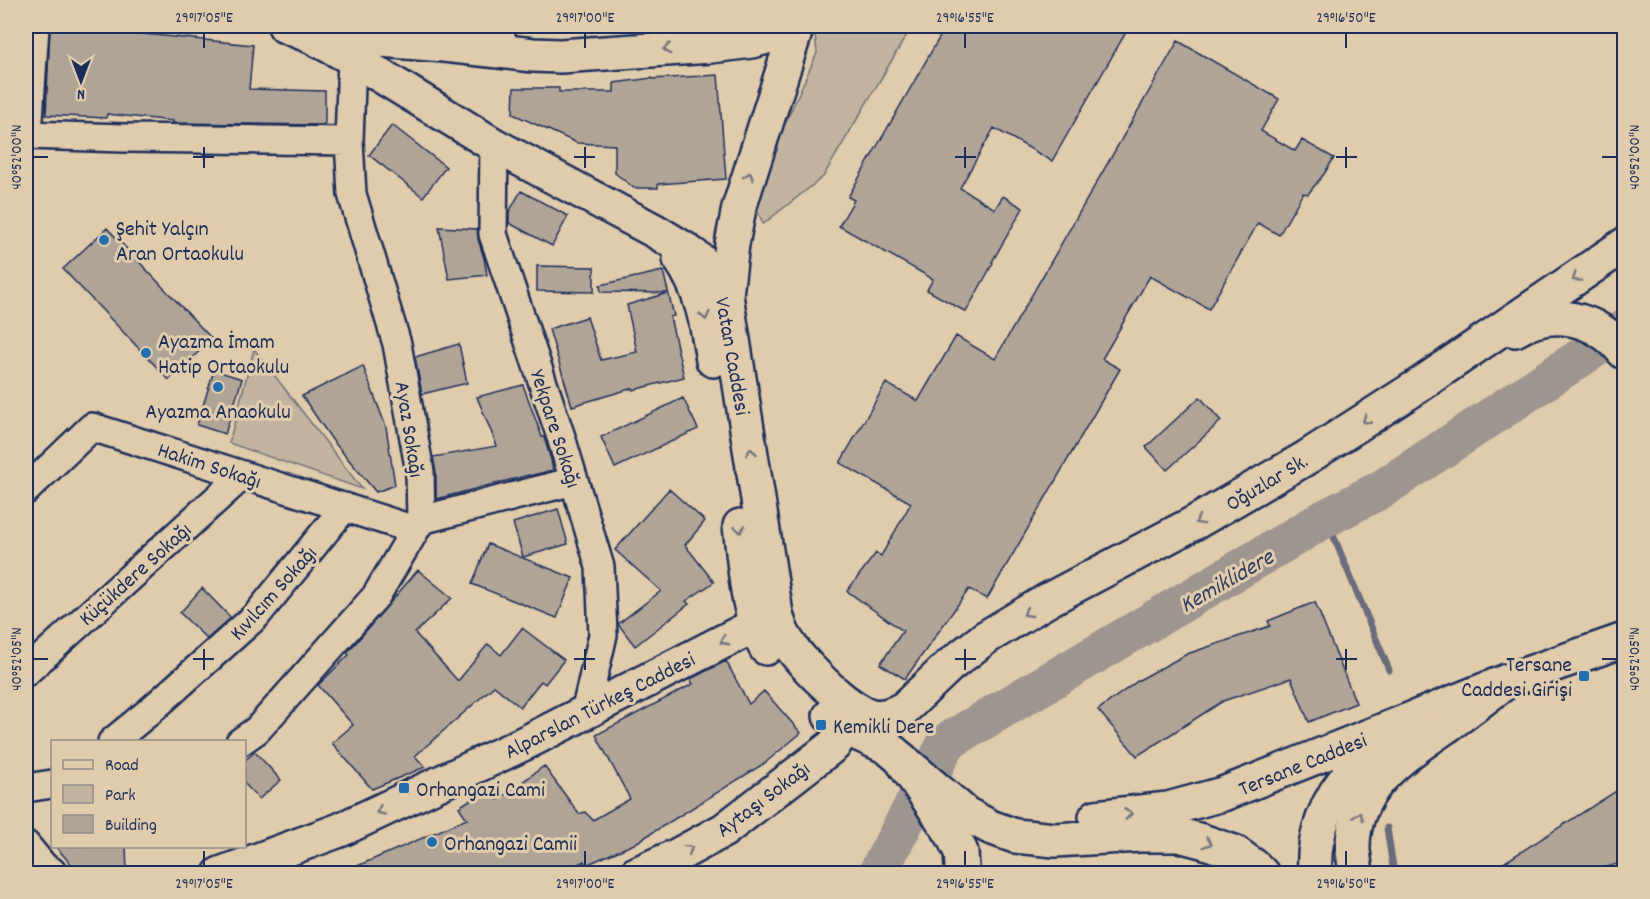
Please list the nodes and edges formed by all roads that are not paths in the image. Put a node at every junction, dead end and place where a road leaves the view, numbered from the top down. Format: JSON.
{"nodes":[{"id":1,"x":35,"y":26,"type":"edge"},
{"id":2,"x":784,"y":26,"type":"edge"},
{"id":3,"x":797,"y":26,"type":"edge"},
{"id":4,"x":290,"y":27,"type":"edge"},
{"id":5,"x":502,"y":39,"type":"edge"},
{"id":6,"x":444,"y":45,"type":"junction"},
{"id":7,"x":711,"y":46,"type":"junction"},
{"id":8,"x":352,"y":58,"type":"junction"},
{"id":9,"x":774,"y":98,"type":"junction"},
{"id":10,"x":421,"y":100,"type":"junction"},
{"id":11,"x":27,"y":135,"type":"edge"},
{"id":12,"x":349,"y":141,"type":"junction"},
{"id":13,"x":494,"y":145,"type":"junction"},
{"id":14,"x":739,"y":208,"type":"junction"},
{"id":15,"x":655,"y":231,"type":"junction"},
{"id":16,"x":1624,"y":244,"type":"edge"},
{"id":17,"x":726,"y":295,"type":"junction"},
{"id":18,"x":1624,"y":352,"type":"edge"},
{"id":19,"x":1414,"y":388,"type":"junction"},
{"id":20,"x":243,"y":475,"type":"junction"},
{"id":21,"x":574,"y":481,"type":"junction"},
{"id":22,"x":26,"y":490,"type":"edge"},
{"id":23,"x":345,"y":507,"type":"junction"},
{"id":24,"x":418,"y":525,"type":"junction"},
{"id":25,"x":766,"y":619,"type":"junction"},
{"id":26,"x":1624,"y":640,"type":"edge"},
{"id":27,"x":26,"y":672,"type":"edge"},
{"id":28,"x":1507,"y":681,"type":"junction"},
{"id":29,"x":834,"y":692,"type":"junction"},
{"id":30,"x":1464,"y":698,"type":"junction"},
{"id":31,"x":903,"y":708,"type":"junction"},
{"id":32,"x":585,"y":713,"type":"junction"},
{"id":33,"x":838,"y":736,"type":"junction"},
{"id":34,"x":113,"y":740,"type":"edge"},
{"id":35,"x":242,"y":740,"type":"edge"},
{"id":36,"x":894,"y":753,"type":"junction"},
{"id":37,"x":51,"y":784,"type":"edge"},
{"id":38,"x":26,"y":788,"type":"edge"},
{"id":39,"x":959,"y":824,"type":"junction"},
{"id":40,"x":26,"y":845,"type":"edge"},
{"id":41,"x":50,"y":873,"type":"edge"},
{"id":42,"x":220,"y":873,"type":"edge"},
{"id":43,"x":636,"y":873,"type":"edge"},
{"id":44,"x":961,"y":873,"type":"edge"},
{"id":45,"x":1262,"y":873,"type":"edge"},
{"id":46,"x":1315,"y":873,"type":"edge"},
{"id":47,"x":1356,"y":873,"type":"edge"}],
"edges":[{"from":1,"to":11,"type":"street"},
{"from":2,"to":7,"type":"main road"},
{"from":3,"to":9,"type":"main road"},
{"from":4,"to":6,"type":"main road"},
{"from":4,"to":8,"type":"main road","name":"Vatan Caddesi"},
{"from":5,"to":6,"type":"main road"},
{"from":7,"to":5,"type":"main road","one_way":true},
{"from":6,"to":10,"type":"main road"},
{"from":7,"to":9,"type":"main road"},
{"from":8,"to":10,"type":"main road","name":"Vatan Caddesi"},
{"from":8,"to":12,"type":"street","name":"Ayaz Sokağı"},
{"from":14,"to":9,"type":"main road","one_way":true},
{"from":10,"to":13,"type":"main road","name":"Vatan Caddesi"},
{"from":11,"to":12,"type":"street"},
{"from":12,"to":24,"type":"street","name":"Ayaz Sokağı"},
{"from":13,"to":15,"type":"main road","name":"Vatan Caddesi"},
{"from":13,"to":21,"type":"street","name":"Yekpare Sokağı"},
{"from":14,"to":15,"type":"main road"},
{"from":14,"to":17,"type":"main road"},
{"from":15,"to":17,"type":"main road","name":"Vatan Caddesi"},
{"from":15,"to":25,"type":"main road","one_way":true},
{"from":16,"to":19,"type":"main road","name":"Oğuzlar Sk.","one_way":true},
{"from":25,"to":17,"type":"main road","name":"Vatan Caddesi","one_way":true},
{"from":18,"to":19,"type":"main road"},
{"from":19,"to":31,"type":"main road","name":"Oğuzlar Sk.","one_way":true},
{"from":20,"to":22,"type":"street","name":"Hakim Sokağı"},
{"from":20,"to":23,"type":"street","name":"Hakim Sokağı"},
{"from":20,"to":27,"type":"street","name":"Küçükdere Sokağı"},
{"from":21,"to":24,"type":"street"},
{"from":21,"to":32,"type":"street","name":"Yekpare Sokağı"},
{"from":23,"to":24,"type":"street","name":"Hakim Sokağı"},
{"from":23,"to":34,"type":"street","name":"Kıvılcım Sokağı"},
{"from":24,"to":35,"type":"street"},
{"from":25,"to":29,"type":"main road","name":"Vatan Caddesi"},
{"from":25,"to":32,"type":"main road","name":"Alparslan Türkeş Caddesi","one_way":true},
{"from":25,"to":33,"type":"main road"},
{"from":26,"to":28,"type":"main road","name":"Tersane Caddesi"},
{"from":28,"to":30,"type":"main road","name":"Tersane Caddesi"},
{"from":47,"to":28,"type":"main road","one_way":true},
{"from":29,"to":31,"type":"main road","name":"Vatan Caddesi"},
{"from":29,"to":33,"type":"main road"},
{"from":39,"to":30,"type":"main road","name":"Tersane Caddesi","one_way":true},
{"from":30,"to":46,"type":"main road"},
{"from":31,"to":36,"type":"main road","name":"Oğuzlar Sk."},
{"from":32,"to":42,"type":"main road","name":"Alparslan Türkeş Caddesi","one_way":true},
{"from":33,"to":36,"type":"main road"},
{"from":43,"to":33,"type":"main road","name":"Aytaşı Sokağı","one_way":true},
{"from":36,"to":39,"type":"main road"},
{"from":37,"to":38,"type":"street"},
{"from":39,"to":44,"type":"main road"},
{"from":39,"to":45,"type":"main road","one_way":true},
{"from":40,"to":41,"type":"street"}]}
